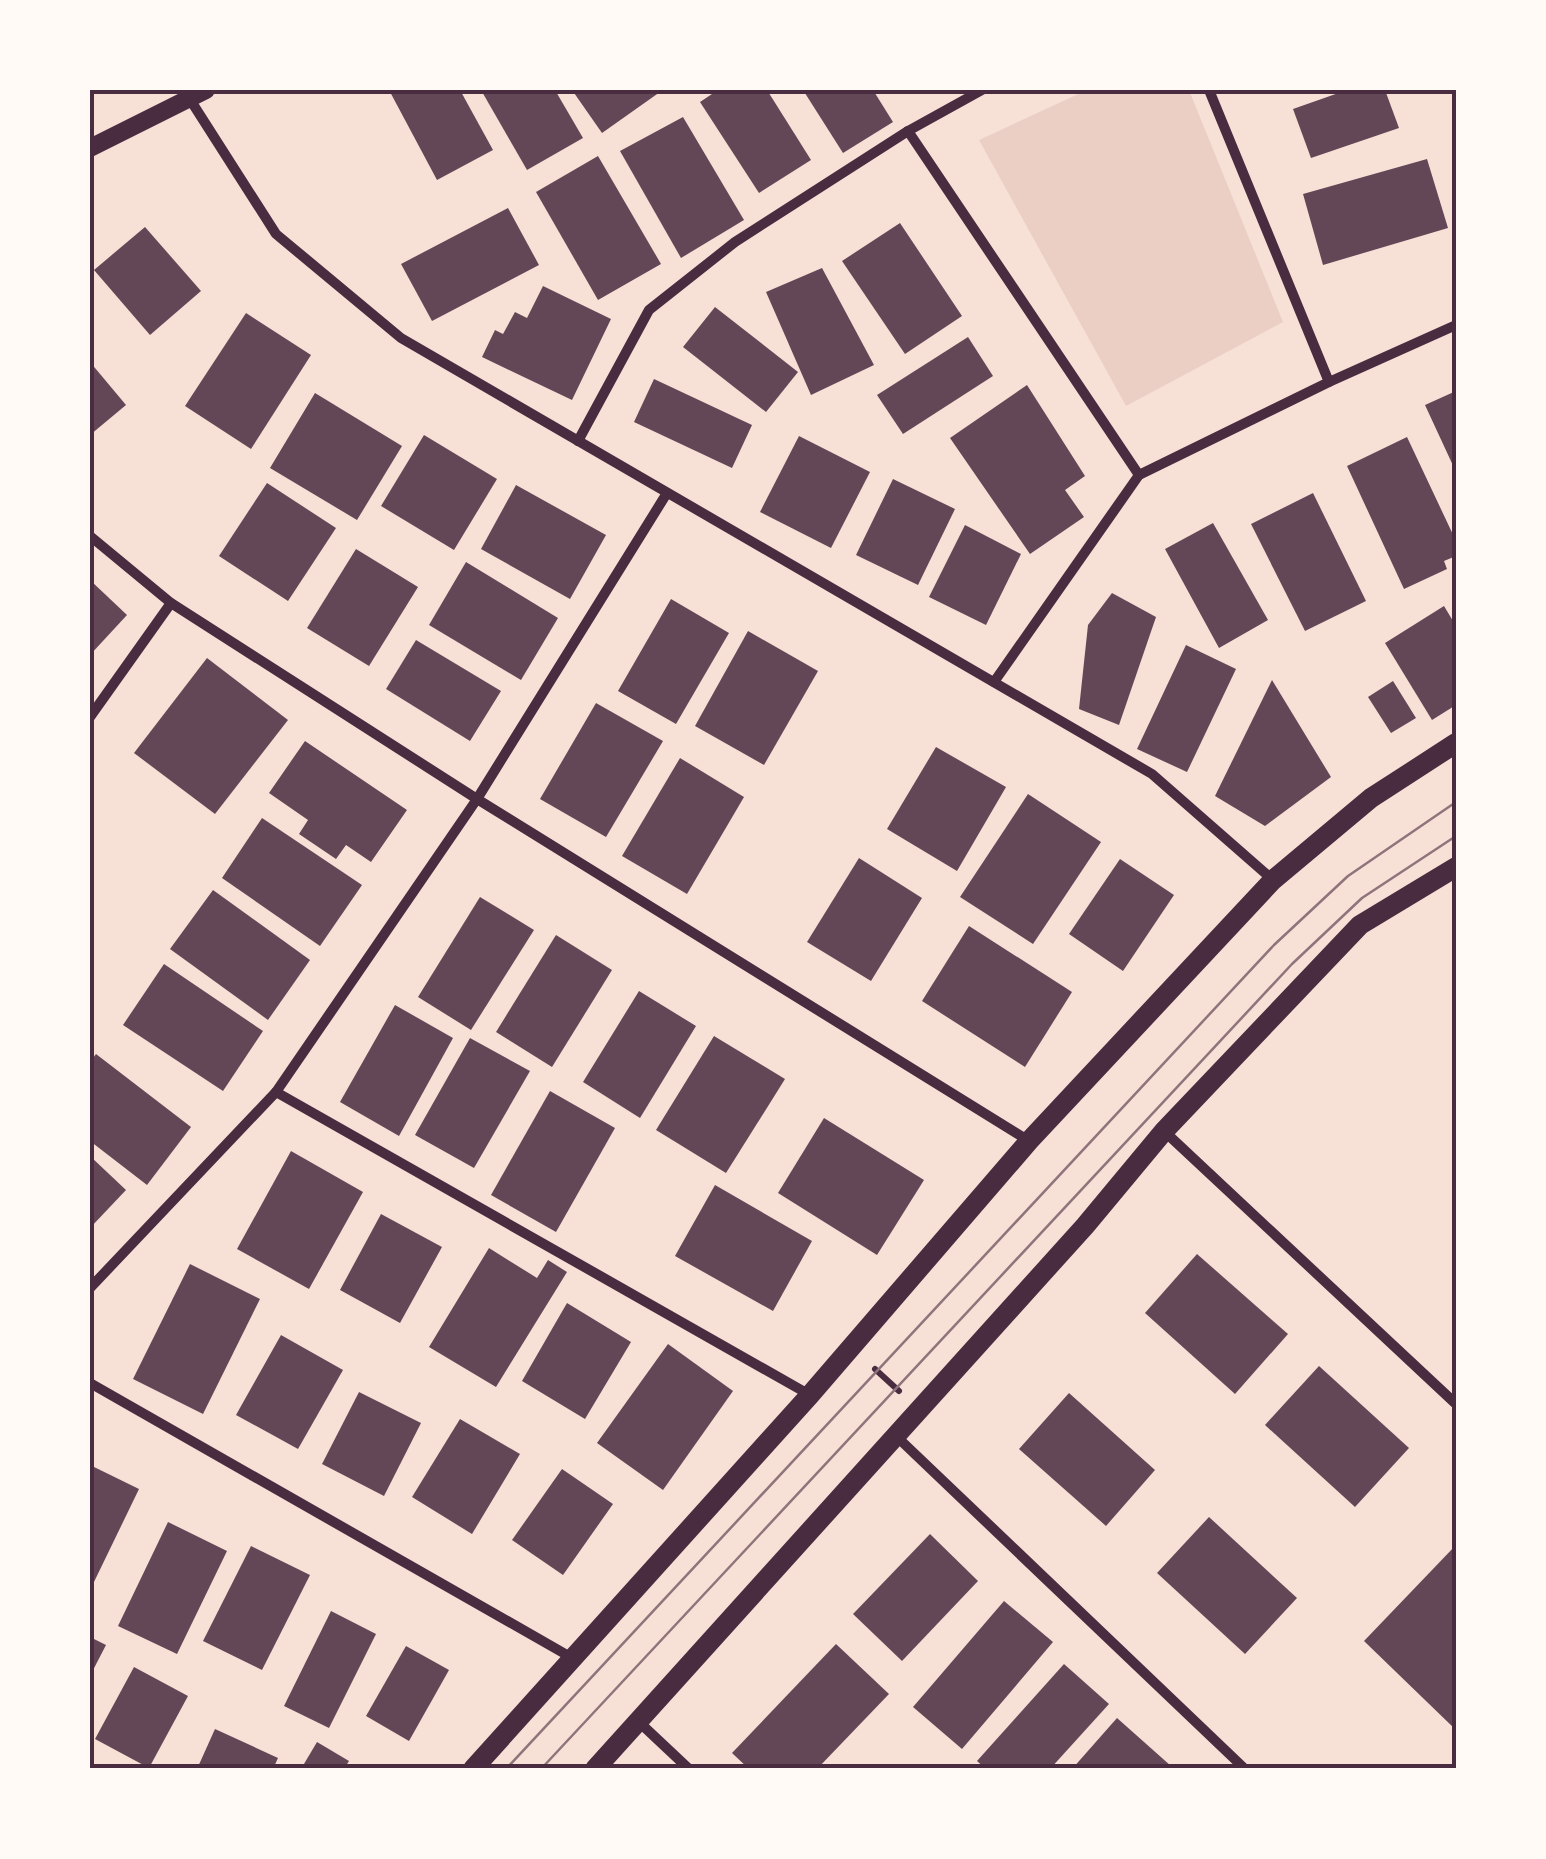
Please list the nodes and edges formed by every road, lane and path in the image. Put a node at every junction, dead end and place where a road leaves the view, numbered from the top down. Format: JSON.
{"nodes":[{"id":1,"x":206,"y":90,"type":"edge"},
{"id":2,"x":982,"y":90,"type":"edge"},
{"id":3,"x":1209,"y":90,"type":"edge"},
{"id":4,"x":186,"y":95,"type":"edge"},
{"id":5,"x":908,"y":130,"type":"junction"},
{"id":6,"x":90,"y":148,"type":"edge"},
{"id":7,"x":1456,"y":325,"type":"edge"},
{"id":8,"x":1329,"y":382,"type":"junction"},
{"id":9,"x":578,"y":441,"type":"junction"},
{"id":10,"x":1140,"y":475,"type":"junction"},
{"id":11,"x":668,"y":492,"type":"junction"},
{"id":12,"x":90,"y":536,"type":"edge"},
{"id":13,"x":171,"y":603,"type":"junction"},
{"id":14,"x":994,"y":682,"type":"junction"},
{"id":15,"x":90,"y":717,"type":"edge"},
{"id":16,"x":1456,"y":743,"type":"edge"},
{"id":17,"x":477,"y":799,"type":"junction"},
{"id":18,"x":1456,"y":867,"type":"edge"},
{"id":19,"x":1273,"y":880,"type":"junction"},
{"id":20,"x":276,"y":1092,"type":"junction"},
{"id":21,"x":1164,"y":1131,"type":"junction"},
{"id":22,"x":1030,"y":1141,"type":"junction"},
{"id":23,"x":90,"y":1288,"type":"edge"},
{"id":24,"x":851,"y":1347,"type":"junction"},
{"id":25,"x":90,"y":1383,"type":"edge"},
{"id":26,"x":810,"y":1395,"type":"junction"},
{"id":27,"x":1456,"y":1404,"type":"edge"},
{"id":28,"x":919,"y":1408,"type":"junction"},
{"id":29,"x":894,"y":1434,"type":"junction"},
{"id":30,"x":574,"y":1659,"type":"junction"},
{"id":31,"x":639,"y":1722,"type":"junction"},
{"id":32,"x":473,"y":1769,"type":"edge"},
{"id":33,"x":595,"y":1769,"type":"edge"},
{"id":34,"x":689,"y":1769,"type":"edge"},
{"id":35,"x":1245,"y":1769,"type":"edge"}],
"edges":[{"from":1,"to":4,"type":"street"},
{"from":2,"to":5,"type":"street"},
{"from":3,"to":8,"type":"street"},
{"from":4,"to":6,"type":"street"},
{"from":4,"to":9,"type":"street"},
{"from":5,"to":9,"type":"street"},
{"from":5,"to":10,"type":"street"},
{"from":7,"to":8,"type":"street"},
{"from":8,"to":10,"type":"street"},
{"from":9,"to":11,"type":"street"},
{"from":10,"to":14,"type":"street"},
{"from":11,"to":14,"type":"street"},
{"from":11,"to":17,"type":"street"},
{"from":12,"to":13,"type":"street"},
{"from":13,"to":15,"type":"street"},
{"from":13,"to":17,"type":"street"},
{"from":14,"to":19,"type":"street"},
{"from":16,"to":19,"type":"main road"},
{"from":17,"to":20,"type":"street"},
{"from":17,"to":22,"type":"street"},
{"from":18,"to":21,"type":"main road"},
{"from":19,"to":22,"type":"main road"},
{"from":20,"to":23,"type":"street"},
{"from":20,"to":26,"type":"street"},
{"from":21,"to":27,"type":"street"},
{"from":21,"to":28,"type":"main road"},
{"from":22,"to":24,"type":"main road"},
{"from":24,"to":26,"type":"main road"},
{"from":24,"to":28,"type":"path"},
{"from":25,"to":30,"type":"street"},
{"from":26,"to":30,"type":"main road"},
{"from":28,"to":29,"type":"main road"},
{"from":29,"to":31,"type":"main road"},
{"from":29,"to":35,"type":"street"},
{"from":30,"to":32,"type":"main road"},
{"from":31,"to":33,"type":"main road"},
{"from":31,"to":34,"type":"street"}]}
